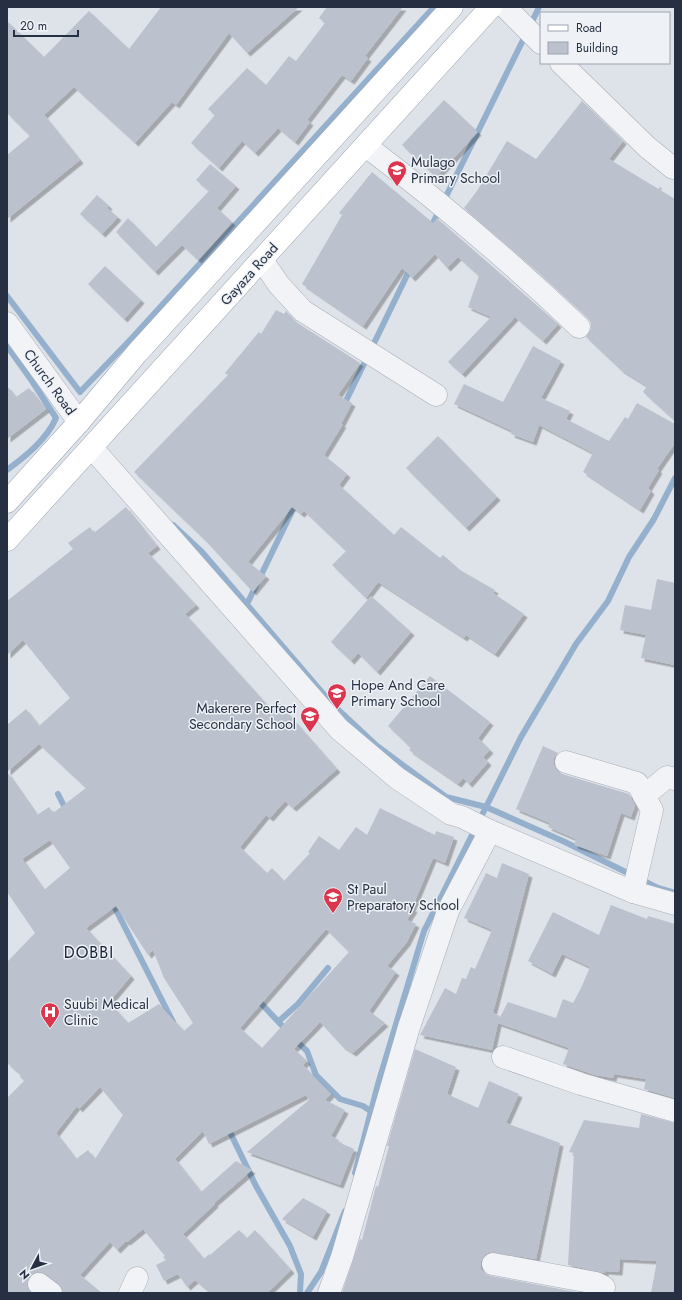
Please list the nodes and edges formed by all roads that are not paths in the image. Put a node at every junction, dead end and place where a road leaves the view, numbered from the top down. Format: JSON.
{"nodes":[{"id":1,"x":452,"y":7,"type":"edge"},
{"id":2,"x":491,"y":7,"type":"edge"},
{"id":3,"x":505,"y":7,"type":"edge"},
{"id":4,"x":540,"y":42,"type":"edge"},
{"id":5,"x":562,"y":64,"type":"edge"},
{"id":6,"x":366,"y":146,"type":"junction"},
{"id":7,"x":673,"y":168,"type":"road end"},
{"id":8,"x":262,"y":260,"type":"junction"},
{"id":9,"x":7,"y":323,"type":"edge"},
{"id":10,"x":579,"y":327,"type":"road end"},
{"id":11,"x":436,"y":395,"type":"dead end"},
{"id":12,"x":79,"y":422,"type":"junction"},
{"id":13,"x":92,"y":448,"type":"junction"},
{"id":14,"x":7,"y":502,"type":"edge"},
{"id":15,"x":7,"y":540,"type":"edge"},
{"id":16,"x":566,"y":762,"type":"dead end"},
{"id":17,"x":675,"y":779,"type":"edge"},
{"id":18,"x":644,"y":796,"type":"junction"},
{"id":19,"x":486,"y":829,"type":"junction"},
{"id":20,"x":633,"y":892,"type":"junction"},
{"id":21,"x":675,"y":904,"type":"edge"},
{"id":22,"x":503,"y":1058,"type":"dead end"},
{"id":23,"x":675,"y":1111,"type":"edge"},
{"id":24,"x":492,"y":1264,"type":"dead end"},
{"id":25,"x":329,"y":1293,"type":"edge"},
{"id":26,"x":603,"y":1293,"type":"edge"}],
"edges":[{"from":1,"to":12,"type":"main road","name":"Gayaza Road"},
{"from":2,"to":6,"type":"main road","name":"Gayaza Road"},
{"from":3,"to":4,"type":"street"},
{"from":5,"to":7,"type":"street"},
{"from":6,"to":8,"type":"main road","name":"Gayaza Road"},
{"from":6,"to":10,"type":"street"},
{"from":8,"to":11,"type":"street"},
{"from":8,"to":13,"type":"main road","name":"Gayaza Road"},
{"from":9,"to":12,"type":"street","name":"Church Road"},
{"from":12,"to":14,"type":"main road","name":"Gayaza Road"},
{"from":13,"to":15,"type":"main road","name":"Gayaza Road"},
{"from":13,"to":19,"type":"street"},
{"from":16,"to":18,"type":"street"},
{"from":17,"to":18,"type":"street"},
{"from":18,"to":20,"type":"street"},
{"from":19,"to":20,"type":"street"},
{"from":19,"to":25,"type":"street"},
{"from":20,"to":21,"type":"street"},
{"from":22,"to":23,"type":"street"},
{"from":24,"to":26,"type":"street"}]}
